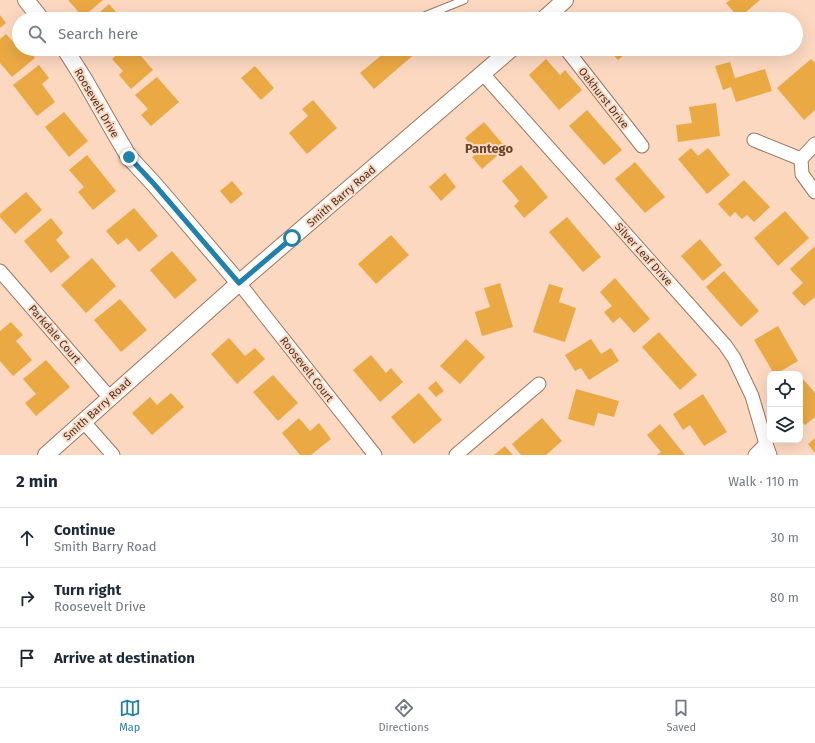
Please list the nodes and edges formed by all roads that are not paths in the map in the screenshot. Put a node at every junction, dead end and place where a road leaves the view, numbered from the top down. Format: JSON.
{"nodes":[{"id":1,"x":26,"y":0,"type":"edge"},
{"id":2,"x":464,"y":0,"type":"edge"},
{"id":3,"x":565,"y":0,"type":"edge"},
{"id":4,"x":35,"y":12,"type":"edge"},
{"id":5,"x":434,"y":12,"type":"edge"},
{"id":6,"x":552,"y":12,"type":"edge"},
{"id":7,"x":69,"y":56,"type":"edge"},
{"id":8,"x":503,"y":56,"type":"edge"},
{"id":9,"x":571,"y":56,"type":"edge"},
{"id":10,"x":483,"y":74,"type":"junction"},
{"id":11,"x":754,"y":140,"type":"dead end"},
{"id":12,"x":815,"y":144,"type":"edge"},
{"id":13,"x":642,"y":146,"type":"dead end"},
{"id":14,"x":801,"y":159,"type":"junction"},
{"id":15,"x":815,"y":192,"type":"edge"},
{"id":16,"x":0,"y":271,"type":"edge"},
{"id":17,"x":239,"y":283,"type":"junction"},
{"id":18,"x":539,"y":384,"type":"dead end"},
{"id":19,"x":110,"y":398,"type":"junction"},
{"id":20,"x":83,"y":421,"type":"junction"},
{"id":21,"x":768,"y":450,"type":"edge"},
{"id":22,"x":46,"y":455,"type":"edge"},
{"id":23,"x":113,"y":455,"type":"edge"},
{"id":24,"x":375,"y":455,"type":"edge"},
{"id":25,"x":456,"y":455,"type":"edge"},
{"id":26,"x":755,"y":455,"type":"edge"}],
"edges":[{"from":1,"to":4,"type":"street"},
{"from":2,"to":5,"type":"lane"},
{"from":3,"to":6,"type":"street"},
{"from":7,"to":17,"type":"street","name":"Roosevelt Drive"},
{"from":8,"to":10,"type":"street","name":"Smith Barry Road"},
{"from":9,"to":13,"type":"street","name":"Oakhurst Drive"},
{"from":10,"to":17,"type":"street","name":"Smith Barry Road"},
{"from":10,"to":21,"type":"street","name":"Silver Leaf Drive"},
{"from":11,"to":14,"type":"street"},
{"from":12,"to":14,"type":"street"},
{"from":14,"to":15,"type":"street"},
{"from":16,"to":19,"type":"street","name":"Parkdale Court"},
{"from":17,"to":19,"type":"street","name":"Smith Barry Road"},
{"from":17,"to":24,"type":"street","name":"Roosevelt Court"},
{"from":18,"to":25,"type":"street"},
{"from":19,"to":20,"type":"street","name":"Smith Barry Road"},
{"from":20,"to":22,"type":"street","name":"Smith Barry Road"},
{"from":20,"to":23,"type":"street"},
{"from":21,"to":26,"type":"street"}]}
